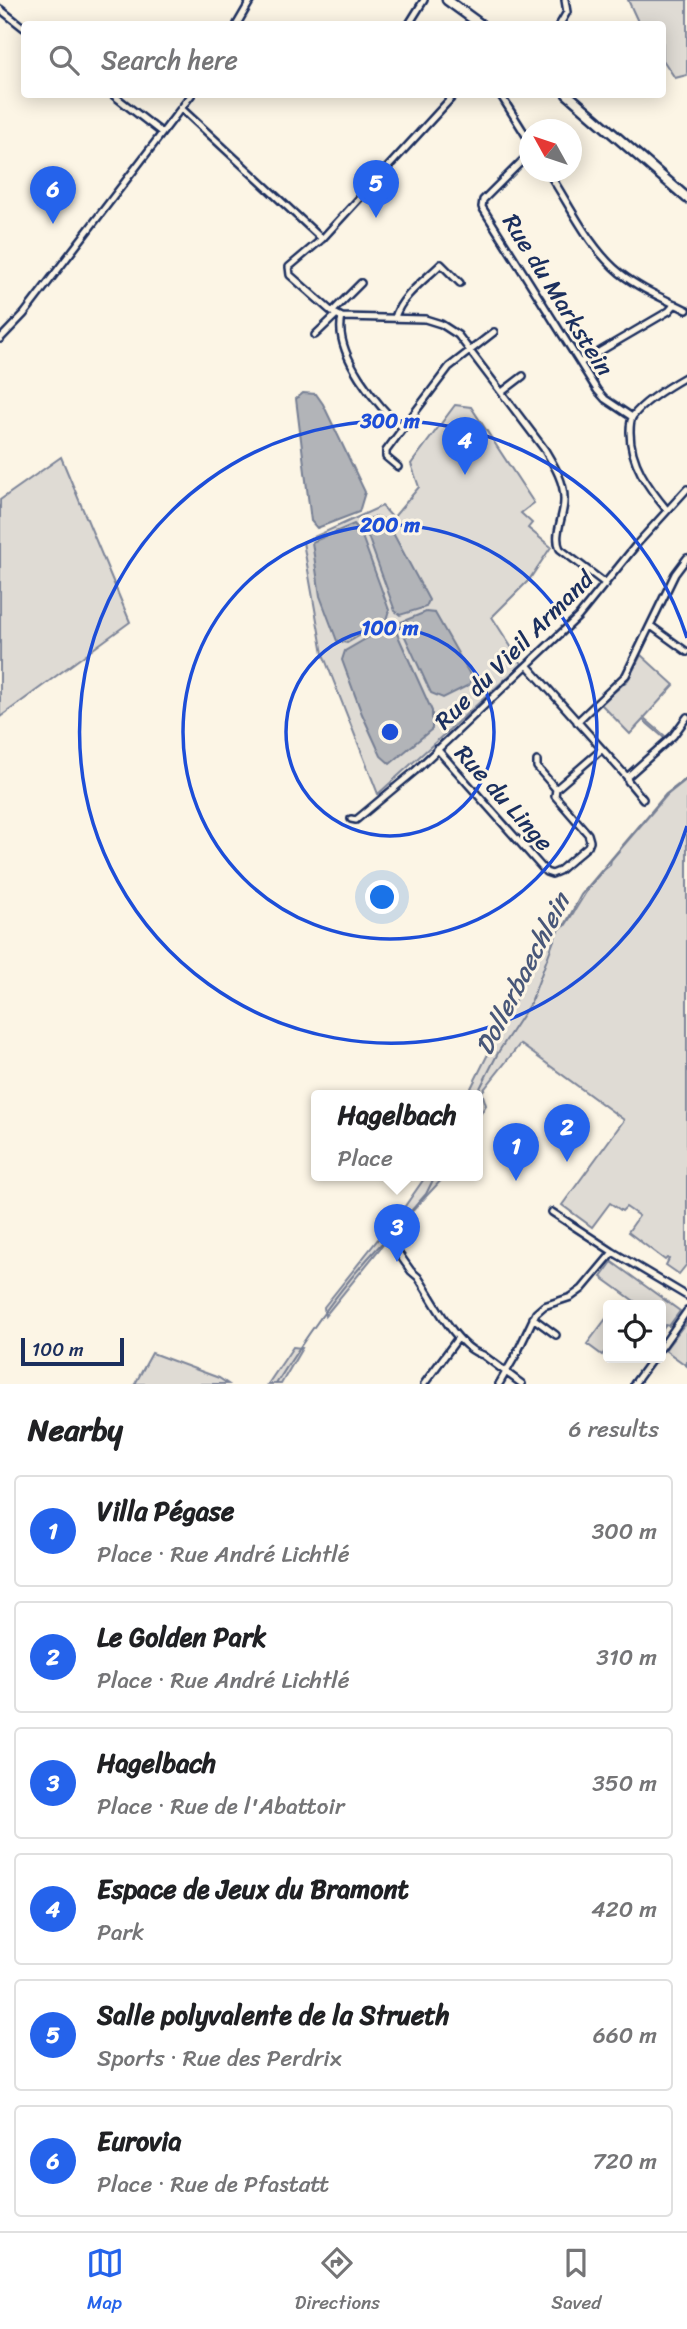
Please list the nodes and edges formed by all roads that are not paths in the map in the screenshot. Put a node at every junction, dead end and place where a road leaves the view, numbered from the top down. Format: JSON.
{"nodes":[{"id":1,"x":251,"y":0,"type":"edge"},
{"id":2,"x":424,"y":0,"type":"edge"},
{"id":3,"x":446,"y":0,"type":"edge"},
{"id":4,"x":565,"y":0,"type":"edge"},
{"id":5,"x":0,"y":9,"type":"edge"},
{"id":6,"x":239,"y":21,"type":"edge"},
{"id":7,"x":411,"y":21,"type":"edge"},
{"id":8,"x":476,"y":21,"type":"edge"},
{"id":9,"x":562,"y":21,"type":"edge"},
{"id":10,"x":21,"y":26,"type":"edge"},
{"id":11,"x":117,"y":98,"type":"edge"},
{"id":12,"x":189,"y":98,"type":"edge"},
{"id":13,"x":451,"y":98,"type":"edge"},
{"id":14,"x":502,"y":98,"type":"edge"},
{"id":15,"x":573,"y":98,"type":"edge"},
{"id":16,"x":181,"y":108,"type":"junction"},
{"id":17,"x":519,"y":124,"type":"edge"},
{"id":18,"x":161,"y":132,"type":"junction"},
{"id":19,"x":519,"y":164,"type":"edge"},
{"id":20,"x":554,"y":182,"type":"edge"},
{"id":21,"x":687,"y":198,"type":"edge"},
{"id":22,"x":322,"y":239,"type":"junction"},
{"id":23,"x":361,"y":283,"type":"dead end"},
{"id":24,"x":460,"y":283,"type":"dead end"},
{"id":25,"x":675,"y":304,"type":"junction"},
{"id":26,"x":687,"y":310,"type":"edge"},
{"id":27,"x":337,"y":315,"type":"junction"},
{"id":28,"x":395,"y":318,"type":"junction"},
{"id":29,"x":494,"y":332,"type":"dead end"},
{"id":30,"x":315,"y":335,"type":"dead end"},
{"id":31,"x":0,"y":339,"type":"edge"},
{"id":32,"x":471,"y":350,"type":"junction"},
{"id":33,"x":580,"y":363,"type":"junction"},
{"id":34,"x":523,"y":376,"type":"dead end"},
{"id":35,"x":687,"y":376,"type":"edge"},
{"id":36,"x":502,"y":392,"type":"junction"},
{"id":37,"x":632,"y":416,"type":"junction"},
{"id":38,"x":403,"y":428,"type":"junction"},
{"id":39,"x":398,"y":467,"type":"dead end"},
{"id":40,"x":687,"y":489,"type":"edge"},
{"id":41,"x":667,"y":510,"type":"junction"},
{"id":42,"x":687,"y":558,"type":"edge"},
{"id":43,"x":606,"y":584,"type":"junction"},
{"id":44,"x":651,"y":626,"type":"junction"},
{"id":45,"x":687,"y":652,"type":"edge"},
{"id":46,"x":527,"y":665,"type":"junction"},
{"id":47,"x":687,"y":717,"type":"edge"},
{"id":48,"x":578,"y":722,"type":"junction"},
{"id":49,"x":438,"y":749,"type":"junction"},
{"id":50,"x":601,"y":750,"type":"junction"},
{"id":51,"x":537,"y":761,"type":"dead end"},
{"id":52,"x":627,"y":777,"type":"junction"},
{"id":53,"x":556,"y":789,"type":"junction"},
{"id":54,"x":643,"y":799,"type":"dead end"},
{"id":55,"x":351,"y":819,"type":"dead end"},
{"id":56,"x":552,"y":1212,"type":"dead end"},
{"id":57,"x":385,"y":1234,"type":"dead end"},
{"id":58,"x":613,"y":1252,"type":"junction"},
{"id":59,"x":687,"y":1296,"type":"edge"},
{"id":60,"x":687,"y":1311,"type":"edge"},
{"id":61,"x":533,"y":1318,"type":"junction"},
{"id":62,"x":556,"y":1335,"type":"dead end"},
{"id":63,"x":458,"y":1338,"type":"junction"},
{"id":64,"x":666,"y":1341,"type":"edge"},
{"id":65,"x":649,"y":1363,"type":"edge"},
{"id":66,"x":507,"y":1372,"type":"junction"},
{"id":67,"x":425,"y":1384,"type":"edge"},
{"id":68,"x":499,"y":1384,"type":"edge"},
{"id":69,"x":522,"y":1384,"type":"edge"},
{"id":70,"x":634,"y":1384,"type":"edge"}],
"edges":[{"from":1,"to":6,"type":"street"},
{"from":2,"to":7,"type":"street"},
{"from":3,"to":8,"type":"main road"},
{"from":4,"to":9,"type":"street"},
{"from":5,"to":10,"type":"street"},
{"from":11,"to":18,"type":"street"},
{"from":12,"to":16,"type":"street"},
{"from":13,"to":22,"type":"street"},
{"from":14,"to":17,"type":"street"},
{"from":15,"to":21,"type":"main road"},
{"from":16,"to":18,"type":"street"},
{"from":16,"to":22,"type":"street"},
{"from":18,"to":31,"type":"street"},
{"from":19,"to":33,"type":"street","name":"Rue du Markstein"},
{"from":20,"to":25,"type":"street"},
{"from":22,"to":27,"type":"street"},
{"from":23,"to":27,"type":"street"},
{"from":24,"to":28,"type":"street"},
{"from":25,"to":26,"type":"street"},
{"from":25,"to":33,"type":"street"},
{"from":27,"to":28,"type":"street"},
{"from":27,"to":30,"type":"street"},
{"from":27,"to":38,"type":"street"},
{"from":28,"to":32,"type":"street"},
{"from":29,"to":32,"type":"street"},
{"from":32,"to":36,"type":"street"},
{"from":32,"to":38,"type":"street"},
{"from":33,"to":37,"type":"street","name":"Rue du Markstein"},
{"from":34,"to":36,"type":"street"},
{"from":35,"to":37,"type":"street"},
{"from":36,"to":43,"type":"street"},
{"from":37,"to":41,"type":"street"},
{"from":38,"to":39,"type":"street"},
{"from":40,"to":41,"type":"street","name":"Rue du Vieil Armand"},
{"from":41,"to":43,"type":"street","name":"Rue du Vieil Armand"},
{"from":42,"to":44,"type":"street"},
{"from":43,"to":46,"type":"street","name":"Rue du Vieil Armand"},
{"from":44,"to":45,"type":"street"},
{"from":44,"to":48,"type":"street"},
{"from":46,"to":48,"type":"street"},
{"from":46,"to":49,"type":"street","name":"Rue du Vieil Armand"},
{"from":47,"to":52,"type":"street"},
{"from":48,"to":50,"type":"street"},
{"from":49,"to":53,"type":"street","name":"Rue du Linge"},
{"from":49,"to":55,"type":"street","name":"Rue du Vieil Armand"},
{"from":50,"to":52,"type":"street"},
{"from":50,"to":53,"type":"street","name":"Rue du Linge"},
{"from":51,"to":53,"type":"street","name":"Rue du Linge"},
{"from":52,"to":54,"type":"street"},
{"from":56,"to":58,"type":"street"},
{"from":57,"to":63,"type":"street"},
{"from":58,"to":59,"type":"street"},
{"from":58,"to":61,"type":"street"},
{"from":60,"to":64,"type":"street"},
{"from":61,"to":62,"type":"street"},
{"from":61,"to":66,"type":"street"},
{"from":63,"to":66,"type":"street"},
{"from":63,"to":67,"type":"street"},
{"from":65,"to":70,"type":"street"},
{"from":66,"to":68,"type":"street"},
{"from":66,"to":69,"type":"street"}]}
